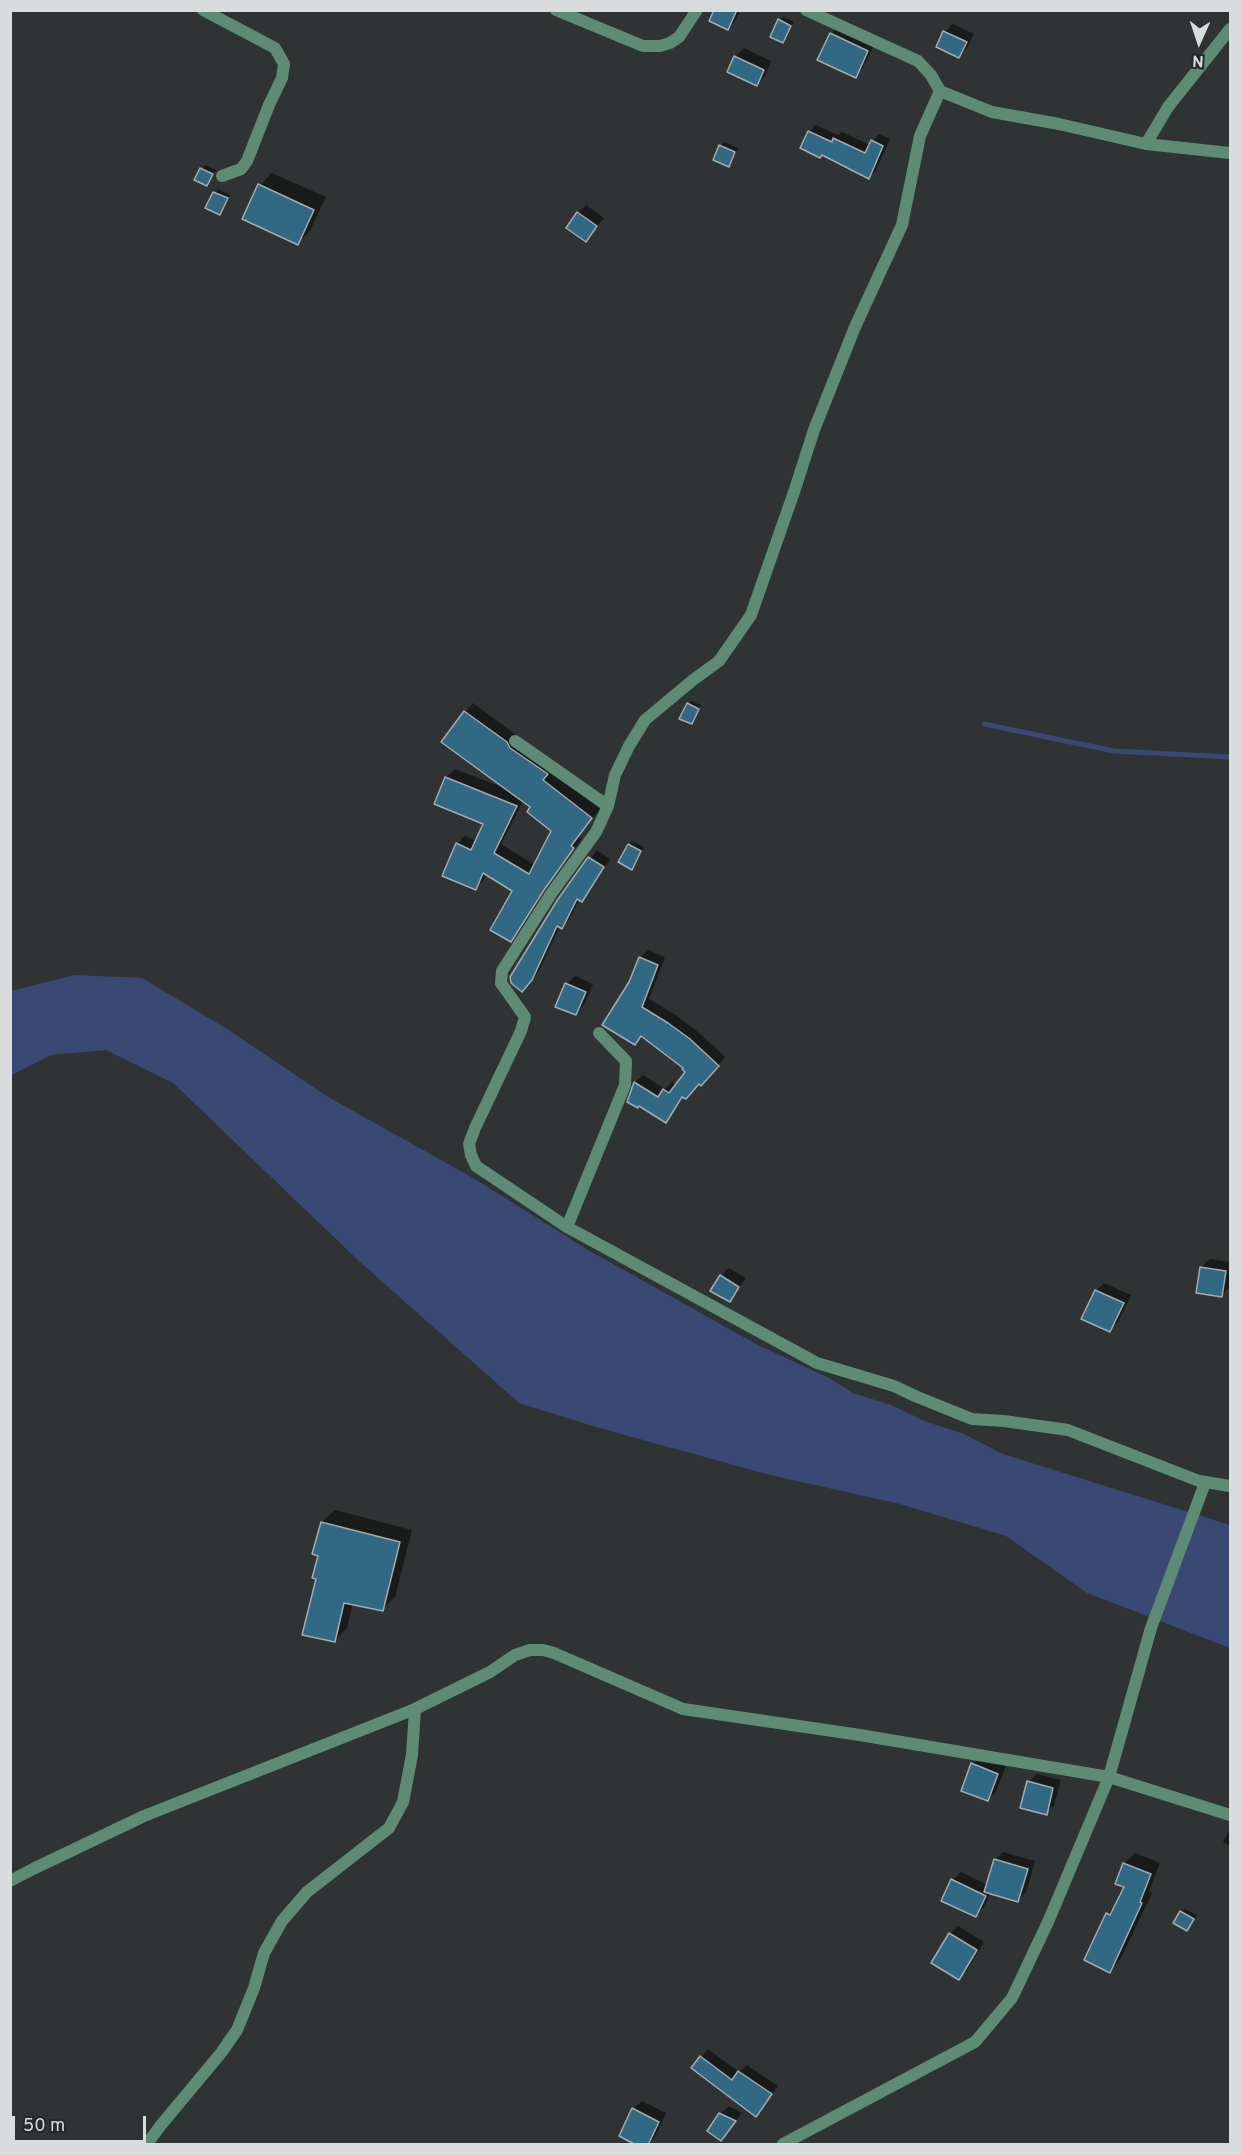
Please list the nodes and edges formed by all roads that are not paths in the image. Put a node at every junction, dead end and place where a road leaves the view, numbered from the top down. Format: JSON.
{"nodes":[{"id":1,"x":203,"y":10,"type":"edge"},
{"id":2,"x":556,"y":10,"type":"edge"},
{"id":3,"x":697,"y":10,"type":"edge"},
{"id":4,"x":806,"y":10,"type":"edge"},
{"id":5,"x":1230,"y":29,"type":"edge"},
{"id":6,"x":940,"y":91,"type":"junction"},
{"id":7,"x":1146,"y":144,"type":"junction"},
{"id":8,"x":1230,"y":153,"type":"edge"},
{"id":9,"x":222,"y":176,"type":"dead end"},
{"id":10,"x":515,"y":741,"type":"dead end"},
{"id":11,"x":608,"y":806,"type":"junction"},
{"id":12,"x":599,"y":1033,"type":"dead end"},
{"id":13,"x":567,"y":1227,"type":"junction"},
{"id":14,"x":1205,"y":1483,"type":"junction"},
{"id":15,"x":1230,"y":1486,"type":"edge"},
{"id":16,"x":415,"y":1708,"type":"junction"},
{"id":17,"x":1109,"y":1777,"type":"junction"},
{"id":18,"x":1230,"y":1815,"type":"edge"},
{"id":19,"x":10,"y":1881,"type":"edge"},
{"id":20,"x":147,"y":2145,"type":"edge"},
{"id":21,"x":783,"y":2145,"type":"edge"}],
"edges":[{"from":1,"to":9,"type":"street"},
{"from":2,"to":3,"type":"street"},
{"from":4,"to":6,"type":"street"},
{"from":5,"to":7,"type":"street"},
{"from":6,"to":7,"type":"street"},
{"from":6,"to":11,"type":"street"},
{"from":7,"to":8,"type":"street"},
{"from":10,"to":11,"type":"street"},
{"from":11,"to":13,"type":"street"},
{"from":12,"to":13,"type":"street"},
{"from":13,"to":14,"type":"street"},
{"from":14,"to":15,"type":"street"},
{"from":14,"to":17,"type":"street"},
{"from":16,"to":17,"type":"street"},
{"from":16,"to":19,"type":"street"},
{"from":16,"to":20,"type":"street"},
{"from":17,"to":18,"type":"street"},
{"from":17,"to":21,"type":"street"}]}
